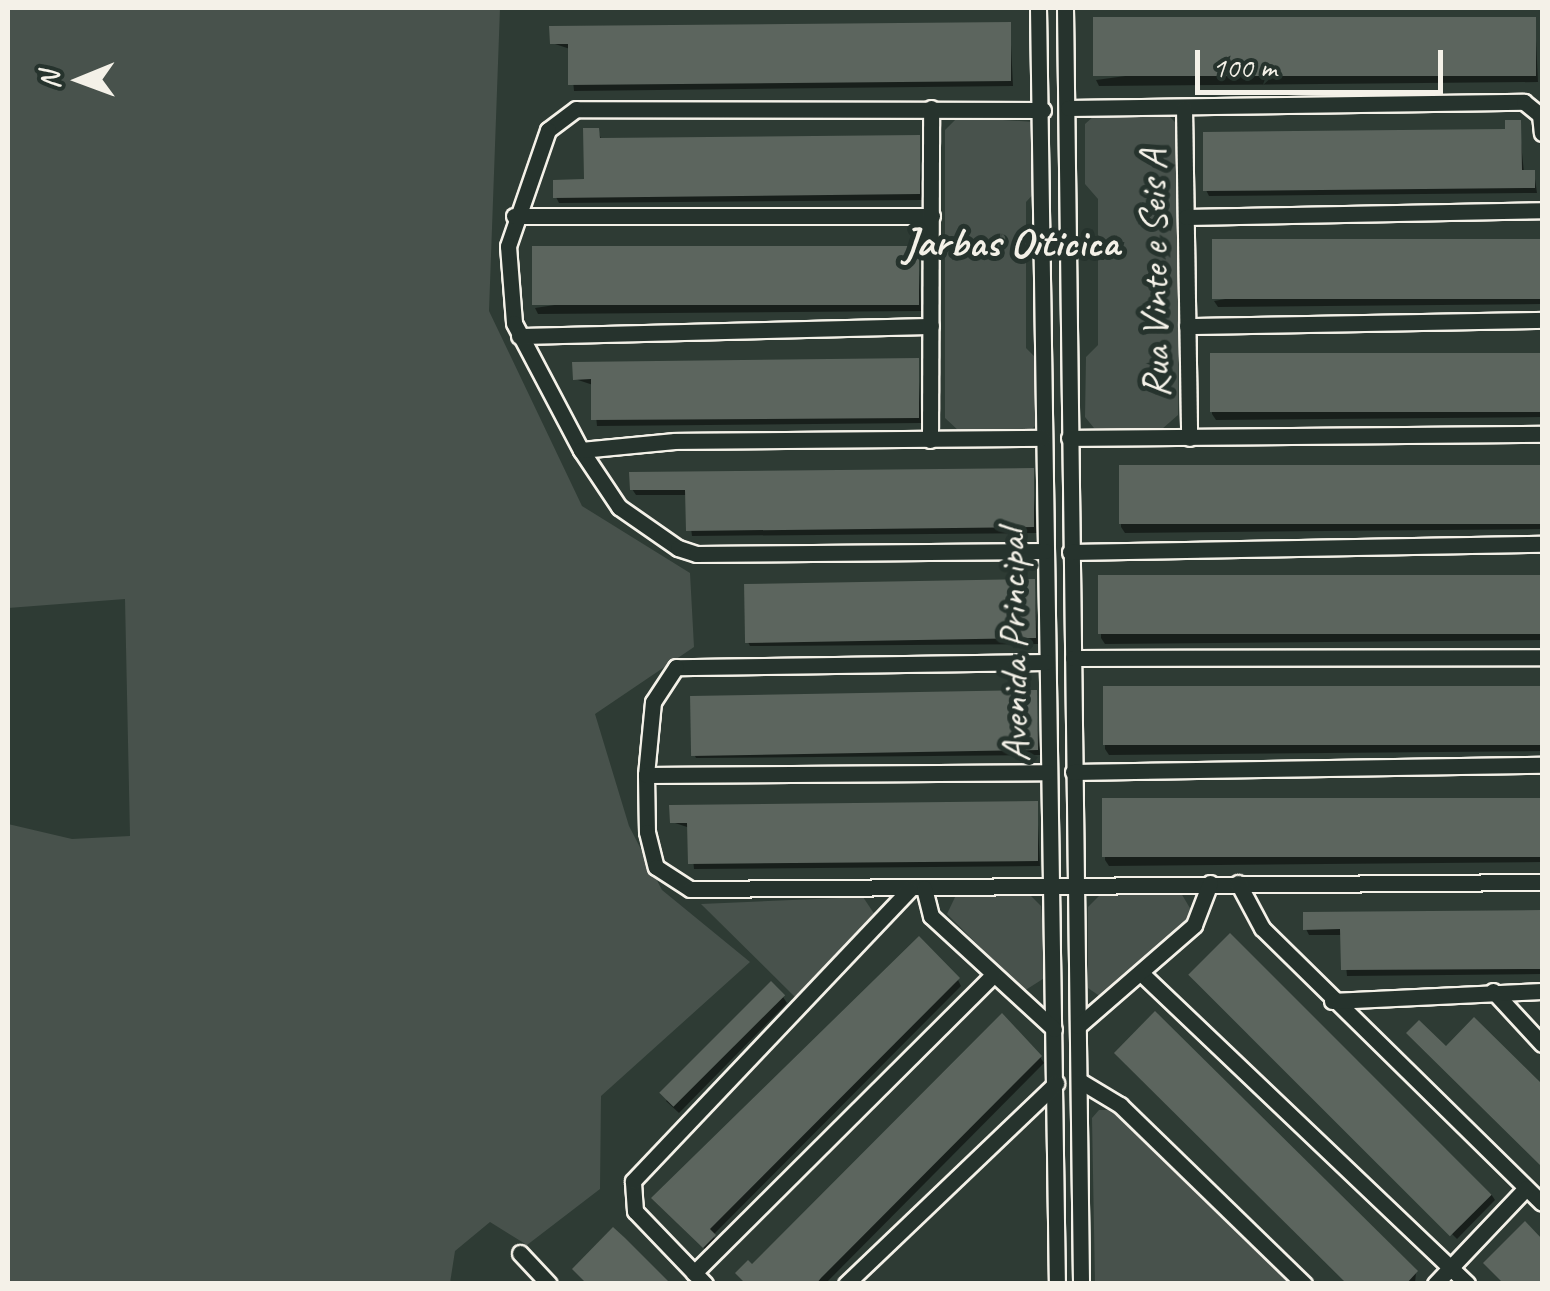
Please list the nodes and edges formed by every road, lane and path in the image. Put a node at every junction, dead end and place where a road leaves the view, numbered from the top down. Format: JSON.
{"nodes":[{"id":1,"x":1038,"y":8,"type":"edge"},
{"id":2,"x":1065,"y":8,"type":"edge"},
{"id":3,"x":931,"y":108,"type":"junction"},
{"id":4,"x":1068,"y":108,"type":"junction"},
{"id":5,"x":1184,"y":108,"type":"junction"},
{"id":6,"x":1043,"y":110,"type":"junction"},
{"id":7,"x":1542,"y":134,"type":"edge"},
{"id":8,"x":1542,"y":210,"type":"edge"},
{"id":9,"x":514,"y":216,"type":"junction"},
{"id":10,"x":932,"y":216,"type":"junction"},
{"id":11,"x":1186,"y":217,"type":"junction"},
{"id":12,"x":1043,"y":274,"type":"junction"},
{"id":13,"x":1068,"y":274,"type":"junction"},
{"id":14,"x":1542,"y":320,"type":"edge"},
{"id":15,"x":932,"y":326,"type":"junction"},
{"id":16,"x":1187,"y":326,"type":"junction"},
{"id":17,"x":519,"y":336,"type":"junction"},
{"id":18,"x":1542,"y":434,"type":"edge"},
{"id":19,"x":1043,"y":438,"type":"junction"},
{"id":20,"x":1069,"y":438,"type":"junction"},
{"id":21,"x":1189,"y":438,"type":"junction"},
{"id":22,"x":930,"y":440,"type":"junction"},
{"id":23,"x":582,"y":450,"type":"junction"},
{"id":24,"x":1542,"y":544,"type":"edge"},
{"id":25,"x":1044,"y":551,"type":"junction"},
{"id":26,"x":1070,"y":552,"type":"junction"},
{"id":27,"x":1542,"y":657,"type":"edge"},
{"id":28,"x":1073,"y":658,"type":"junction"},
{"id":29,"x":1046,"y":662,"type":"junction"},
{"id":30,"x":1542,"y":765,"type":"edge"},
{"id":31,"x":1047,"y":772,"type":"junction"},
{"id":32,"x":1074,"y":772,"type":"junction"},
{"id":33,"x":646,"y":774,"type":"junction"},
{"id":34,"x":1542,"y":882,"type":"edge"},
{"id":35,"x":1210,"y":883,"type":"junction"},
{"id":36,"x":1238,"y":883,"type":"junction"},
{"id":37,"x":1048,"y":886,"type":"junction"},
{"id":38,"x":1075,"y":886,"type":"junction"},
{"id":39,"x":917,"y":888,"type":"junction"},
{"id":40,"x":1142,"y":974,"type":"junction"},
{"id":41,"x":992,"y":975,"type":"junction"},
{"id":42,"x":1542,"y":991,"type":"edge"},
{"id":43,"x":1493,"y":992,"type":"junction"},
{"id":44,"x":1332,"y":1000,"type":"junction"},
{"id":45,"x":1078,"y":1026,"type":"junction"},
{"id":46,"x":1054,"y":1029,"type":"junction"},
{"id":47,"x":1542,"y":1044,"type":"edge"},
{"id":48,"x":1080,"y":1081,"type":"junction"},
{"id":49,"x":1056,"y":1082,"type":"junction"},
{"id":50,"x":1526,"y":1188,"type":"junction"},
{"id":51,"x":1542,"y":1202,"type":"edge"},
{"id":52,"x":520,"y":1253,"type":"dead end"},
{"id":53,"x":1451,"y":1268,"type":"junction"},
{"id":54,"x":700,"y":1278,"type":"edge"},
{"id":55,"x":549,"y":1284,"type":"edge"},
{"id":56,"x":846,"y":1284,"type":"edge"},
{"id":57,"x":1057,"y":1284,"type":"edge"},
{"id":58,"x":1081,"y":1284,"type":"edge"},
{"id":59,"x":1304,"y":1284,"type":"edge"},
{"id":60,"x":1435,"y":1284,"type":"edge"},
{"id":61,"x":1467,"y":1284,"type":"edge"}],
"edges":[{"from":1,"to":6,"type":"street","name":"Avenida Principal"},
{"from":2,"to":4,"type":"street","name":"Avenida Principal"},
{"from":3,"to":6,"type":"street"},
{"from":3,"to":9,"type":"street"},
{"from":3,"to":10,"type":"street"},
{"from":4,"to":5,"type":"street"},
{"from":4,"to":13,"type":"street","name":"Avenida Principal"},
{"from":5,"to":7,"type":"street"},
{"from":5,"to":11,"type":"street","name":"Rua Vinte e Seis A"},
{"from":6,"to":12,"type":"street","name":"Avenida Principal"},
{"from":8,"to":11,"type":"street"},
{"from":9,"to":10,"type":"street"},
{"from":9,"to":17,"type":"street"},
{"from":10,"to":15,"type":"street"},
{"from":11,"to":16,"type":"street","name":"Rua Vinte e Seis A"},
{"from":12,"to":13,"type":"street"},
{"from":12,"to":19,"type":"street","name":"Avenida Principal"},
{"from":13,"to":20,"type":"street","name":"Avenida Principal"},
{"from":14,"to":16,"type":"street"},
{"from":15,"to":17,"type":"street"},
{"from":15,"to":22,"type":"street"},
{"from":16,"to":21,"type":"street","name":"Rua Vinte e Seis A"},
{"from":17,"to":23,"type":"street"},
{"from":18,"to":21,"type":"street"},
{"from":19,"to":22,"type":"street"},
{"from":19,"to":25,"type":"street","name":"Avenida Principal"},
{"from":20,"to":21,"type":"street"},
{"from":20,"to":26,"type":"street","name":"Avenida Principal"},
{"from":22,"to":23,"type":"street"},
{"from":23,"to":25,"type":"street"},
{"from":24,"to":26,"type":"street"},
{"from":25,"to":29,"type":"street","name":"Avenida Principal"},
{"from":26,"to":28,"type":"street","name":"Avenida Principal"},
{"from":27,"to":28,"type":"street"},
{"from":28,"to":32,"type":"street","name":"Avenida Principal"},
{"from":29,"to":31,"type":"street","name":"Avenida Principal"},
{"from":29,"to":33,"type":"street"},
{"from":30,"to":32,"type":"street"},
{"from":31,"to":33,"type":"street"},
{"from":31,"to":37,"type":"street","name":"Avenida Principal"},
{"from":32,"to":38,"type":"street","name":"Avenida Principal"},
{"from":33,"to":39,"type":"street"},
{"from":34,"to":36,"type":"street"},
{"from":35,"to":36,"type":"street"},
{"from":35,"to":38,"type":"street"},
{"from":35,"to":40,"type":"street"},
{"from":36,"to":44,"type":"street"},
{"from":37,"to":38,"type":"street"},
{"from":37,"to":39,"type":"street"},
{"from":37,"to":46,"type":"street","name":"Avenida Principal"},
{"from":38,"to":45,"type":"street","name":"Avenida Principal"},
{"from":39,"to":41,"type":"street"},
{"from":39,"to":54,"type":"street"},
{"from":40,"to":45,"type":"street"},
{"from":40,"to":53,"type":"street"},
{"from":41,"to":46,"type":"street"},
{"from":41,"to":54,"type":"street"},
{"from":42,"to":43,"type":"street"},
{"from":43,"to":44,"type":"street"},
{"from":43,"to":47,"type":"street"},
{"from":44,"to":50,"type":"street"},
{"from":45,"to":48,"type":"street","name":"Avenida Principal"},
{"from":46,"to":49,"type":"street","name":"Avenida Principal"},
{"from":48,"to":58,"type":"street","name":"Avenida Principal"},
{"from":48,"to":59,"type":"street"},
{"from":49,"to":56,"type":"street"},
{"from":49,"to":57,"type":"street","name":"Avenida Principal"},
{"from":50,"to":51,"type":"street"},
{"from":50,"to":53,"type":"street"},
{"from":52,"to":55,"type":"street"},
{"from":53,"to":60,"type":"street"},
{"from":53,"to":61,"type":"street"}]}
